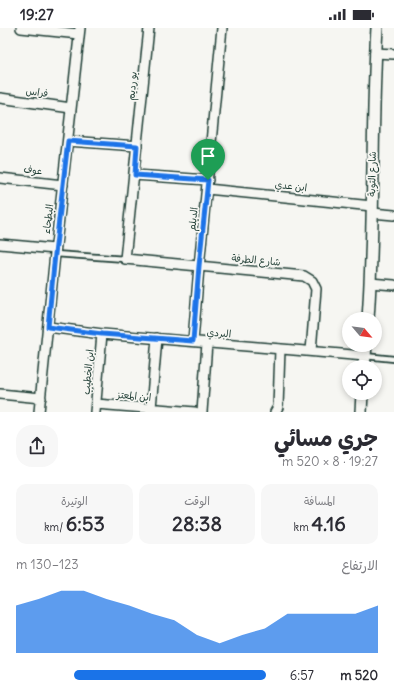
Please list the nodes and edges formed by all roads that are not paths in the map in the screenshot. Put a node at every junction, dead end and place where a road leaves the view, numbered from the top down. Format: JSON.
{"nodes":[{"id":1,"x":21,"y":28,"type":"edge"},
{"id":2,"x":149,"y":28,"type":"edge"},
{"id":3,"x":222,"y":28,"type":"edge"},
{"id":4,"x":376,"y":28,"type":"edge"},
{"id":5,"x":79,"y":31,"type":"edge"},
{"id":6,"x":375,"y":53,"type":"junction"},
{"id":7,"x":394,"y":54,"type":"edge"},
{"id":8,"x":0,"y":98,"type":"edge"},
{"id":9,"x":71,"y":108,"type":"junction"},
{"id":10,"x":68,"y":141,"type":"junction"},
{"id":11,"x":137,"y":146,"type":"junction"},
{"id":12,"x":135,"y":175,"type":"junction"},
{"id":13,"x":0,"y":178,"type":"edge"},
{"id":14,"x":208,"y":184,"type":"junction"},
{"id":15,"x":63,"y":185,"type":"junction"},
{"id":16,"x":372,"y":209,"type":"junction"},
{"id":17,"x":394,"y":215,"type":"edge"},
{"id":18,"x":0,"y":244,"type":"edge"},
{"id":19,"x":55,"y":252,"type":"junction"},
{"id":20,"x":125,"y":260,"type":"junction"},
{"id":21,"x":199,"y":266,"type":"junction"},
{"id":22,"x":370,"y":283,"type":"junction"},
{"id":23,"x":394,"y":285,"type":"edge"},
{"id":24,"x":368,"y":312,"type":"edge"},
{"id":25,"x":48,"y":327,"type":"junction"},
{"id":26,"x":102,"y":334,"type":"junction"},
{"id":27,"x":157,"y":338,"type":"junction"},
{"id":28,"x":193,"y":341,"type":"junction"},
{"id":29,"x":207,"y":343,"type":"junction"},
{"id":30,"x":280,"y":349,"type":"junction"},
{"id":31,"x":311,"y":351,"type":"junction"},
{"id":32,"x":365,"y":356,"type":"edge"},
{"id":33,"x":394,"y":359,"type":"edge"},
{"id":34,"x":0,"y":394,"type":"edge"},
{"id":35,"x":41,"y":398,"type":"junction"},
{"id":36,"x":362,"y":400,"type":"edge"},
{"id":37,"x":96,"y":408,"type":"edge"},
{"id":38,"x":151,"y":408,"type":"junction"},
{"id":39,"x":39,"y":412,"type":"edge"},
{"id":40,"x":195,"y":412,"type":"edge"},
{"id":41,"x":202,"y":412,"type":"edge"},
{"id":42,"x":275,"y":412,"type":"edge"},
{"id":43,"x":361,"y":412,"type":"edge"}],
"edges":[{"from":1,"to":5,"type":"street"},
{"from":2,"to":11,"type":"street","name":"بو رديم"},
{"from":3,"to":14,"type":"street","name":"الديلم"},
{"from":4,"to":6,"type":"street","name":"شارع التوبة"},
{"from":5,"to":9,"type":"street","name":"البطحاء"},
{"from":6,"to":7,"type":"street"},
{"from":6,"to":16,"type":"street","name":"شارع التوبة"},
{"from":8,"to":9,"type":"street","name":"فراس"},
{"from":9,"to":10,"type":"street","name":"البطحاء"},
{"from":10,"to":11,"type":"street"},
{"from":10,"to":15,"type":"street","name":"البطحاء"},
{"from":11,"to":12,"type":"street","name":"بو رديم"},
{"from":12,"to":14,"type":"street","name":"ابن عدي"},
{"from":12,"to":20,"type":"street","name":"بو رديم"},
{"from":13,"to":15,"type":"street","name":"عوف"},
{"from":14,"to":16,"type":"street","name":"ابن عدي"},
{"from":14,"to":21,"type":"street","name":"الديلم"},
{"from":15,"to":19,"type":"street","name":"البطحاء"},
{"from":16,"to":17,"type":"street","name":"ابن عدي"},
{"from":16,"to":22,"type":"street","name":"شارع التوبة"},
{"from":18,"to":19,"type":"street"},
{"from":19,"to":20,"type":"lane"},
{"from":19,"to":25,"type":"street","name":"البطحاء"},
{"from":20,"to":21,"type":"street","name":"شارع الطرفة"},
{"from":21,"to":28,"type":"street","name":"الديلم"},
{"from":21,"to":31,"type":"street","name":"شارع الطرفة"},
{"from":22,"to":23,"type":"street"},
{"from":22,"to":24,"type":"street","name":"شارع التوبة"},
{"from":25,"to":26,"type":"street","name":"البردي"},
{"from":25,"to":35,"type":"street","name":"البطحاء"},
{"from":26,"to":27,"type":"street","name":"البردي"},
{"from":26,"to":37,"type":"street","name":"ابن الخطيب"},
{"from":27,"to":28,"type":"street","name":"البردي"},
{"from":27,"to":38,"type":"street"},
{"from":28,"to":29,"type":"street","name":"البردي"},
{"from":29,"to":30,"type":"street","name":"البردي"},
{"from":29,"to":41,"type":"street"},
{"from":30,"to":31,"type":"street","name":"البردي"},
{"from":30,"to":42,"type":"street"},
{"from":31,"to":32,"type":"street","name":"البردي"},
{"from":32,"to":33,"type":"lane"},
{"from":34,"to":35,"type":"street"},
{"from":35,"to":39,"type":"street","name":"البطحاء"},
{"from":36,"to":43,"type":"street"},
{"from":37,"to":38,"type":"street","name":"ابن المعتز"},
{"from":38,"to":40,"type":"street","name":"ابن المعتز"}]}
